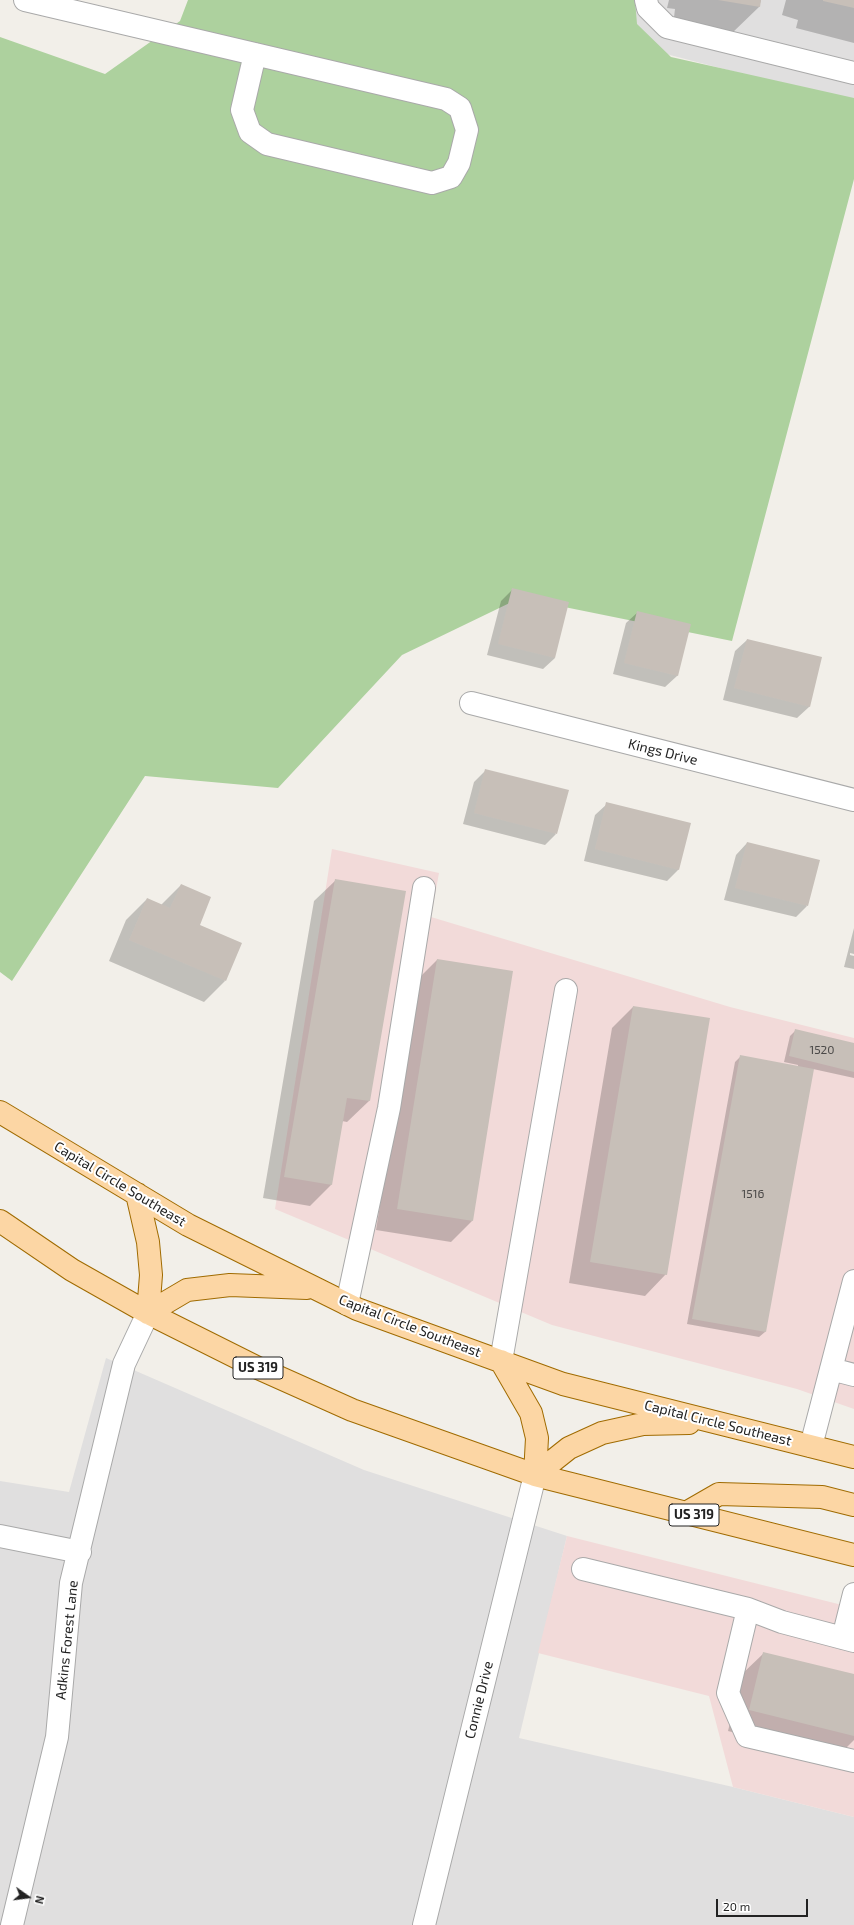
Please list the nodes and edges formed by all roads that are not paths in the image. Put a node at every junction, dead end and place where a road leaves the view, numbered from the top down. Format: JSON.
{"nodes":[{"id":1,"x":25,"y":0,"type":"edge"},
{"id":2,"x":646,"y":0,"type":"edge"},
{"id":3,"x":255,"y":54,"type":"junction"},
{"id":4,"x":854,"y":73,"type":"edge"},
{"id":5,"x":471,"y":703,"type":"dead end"},
{"id":6,"x":854,"y":800,"type":"edge"},
{"id":7,"x":424,"y":888,"type":"dead end"},
{"id":8,"x":566,"y":990,"type":"dead end"},
{"id":9,"x":0,"y":1112,"type":"edge"},
{"id":10,"x":137,"y":1194,"type":"junction"},
{"id":11,"x":0,"y":1221,"type":"edge"},
{"id":12,"x":854,"y":1281,"type":"edge"},
{"id":13,"x":315,"y":1288,"type":"junction"},
{"id":14,"x":347,"y":1304,"type":"junction"},
{"id":15,"x":148,"y":1313,"type":"junction"},
{"id":16,"x":501,"y":1361,"type":"junction"},
{"id":17,"x":831,"y":1368,"type":"junction"},
{"id":18,"x":854,"y":1374,"type":"edge"},
{"id":19,"x":714,"y":1422,"type":"junction"},
{"id":20,"x":811,"y":1446,"type":"junction"},
{"id":21,"x":854,"y":1457,"type":"edge"},
{"id":22,"x":535,"y":1475,"type":"junction"},
{"id":23,"x":854,"y":1505,"type":"edge"},
{"id":24,"x":686,"y":1513,"type":"junction"},
{"id":25,"x":0,"y":1536,"type":"edge"},
{"id":26,"x":80,"y":1552,"type":"junction"},
{"id":27,"x":854,"y":1555,"type":"edge"},
{"id":28,"x":583,"y":1569,"type":"dead end"},
{"id":29,"x":854,"y":1594,"type":"edge"},
{"id":30,"x":748,"y":1610,"type":"junction"},
{"id":31,"x":849,"y":1639,"type":"edge"},
{"id":32,"x":854,"y":1761,"type":"edge"},
{"id":33,"x":12,"y":1925,"type":"edge"},
{"id":34,"x":424,"y":1925,"type":"edge"}],
"edges":[{"from":1,"to":3,"type":"street"},
{"from":2,"to":4,"type":"street"},
{"from":3,"to":3,"type":"street"},
{"from":5,"to":6,"type":"street","name":"Kings Drive"},
{"from":7,"to":14,"type":"street"},
{"from":8,"to":16,"type":"street"},
{"from":9,"to":10,"type":"main road","name":"Capital Circle Southeast"},
{"from":10,"to":13,"type":"main road","name":"Capital Circle Southeast"},
{"from":10,"to":15,"type":"main road"},
{"from":11,"to":15,"type":"main road","number":"US 319"},
{"from":12,"to":17,"type":"street"},
{"from":13,"to":14,"type":"main road","name":"Capital Circle Southeast"},
{"from":13,"to":15,"type":"main road"},
{"from":14,"to":16,"type":"main road","name":"Capital Circle Southeast"},
{"from":15,"to":22,"type":"main road","number":"US 319"},
{"from":15,"to":26,"type":"street","name":"Adkins Forest Lane"},
{"from":16,"to":19,"type":"main road","name":"Capital Circle Southeast"},
{"from":16,"to":22,"type":"main road"},
{"from":17,"to":18,"type":"street"},
{"from":17,"to":20,"type":"street"},
{"from":19,"to":20,"type":"main road","name":"Capital Circle Southeast"},
{"from":19,"to":22,"type":"main road"},
{"from":20,"to":21,"type":"main road","name":"Capital Circle Southeast"},
{"from":22,"to":24,"type":"main road","number":"US 319"},
{"from":22,"to":34,"type":"street","name":"Connie Drive"},
{"from":23,"to":24,"type":"main road"},
{"from":24,"to":27,"type":"main road","number":"US 319"},
{"from":25,"to":26,"type":"street"},
{"from":26,"to":33,"type":"street","name":"Adkins Forest Lane"},
{"from":28,"to":30,"type":"street"},
{"from":29,"to":31,"type":"street"},
{"from":30,"to":31,"type":"street"},
{"from":30,"to":32,"type":"street"}]}
